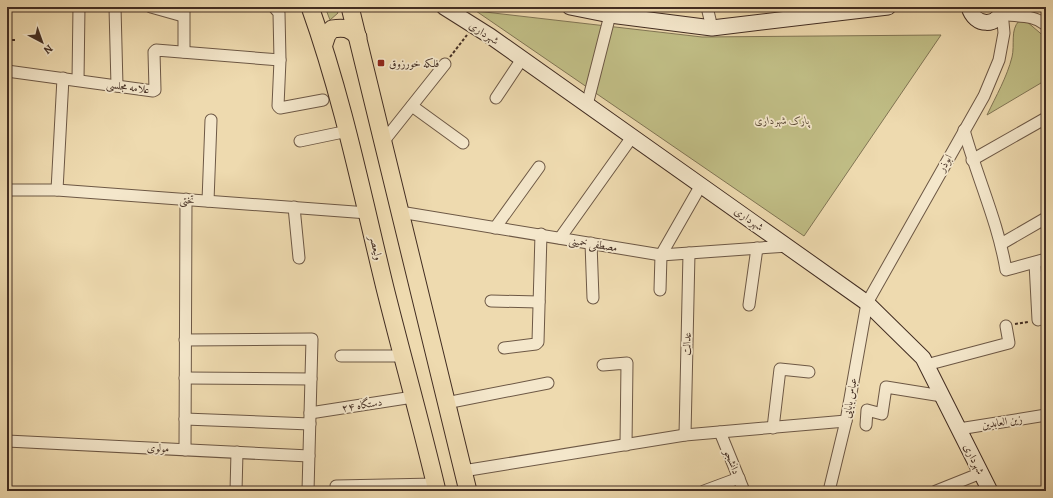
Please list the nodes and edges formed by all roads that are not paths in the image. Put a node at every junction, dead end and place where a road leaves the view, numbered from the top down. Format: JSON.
{"nodes":[{"id":1,"x":79,"y":7,"type":"edge"},
{"id":2,"x":115,"y":7,"type":"edge"},
{"id":3,"x":151,"y":7,"type":"edge"},
{"id":4,"x":274,"y":7,"type":"edge"},
{"id":5,"x":310,"y":7,"type":"edge"},
{"id":6,"x":350,"y":7,"type":"edge"},
{"id":7,"x":444,"y":7,"type":"edge"},
{"id":8,"x":570,"y":7,"type":"edge"},
{"id":9,"x":707,"y":7,"type":"edge"},
{"id":10,"x":884,"y":7,"type":"edge"},
{"id":11,"x":969,"y":7,"type":"edge"},
{"id":12,"x":184,"y":11,"type":"edge"},
{"id":13,"x":1003,"y":11,"type":"edge"},
{"id":14,"x":610,"y":16,"type":"junction"},
{"id":15,"x":1046,"y":25,"type":"edge"},
{"id":16,"x":712,"y":28,"type":"junction"},
{"id":17,"x":358,"y":37,"type":"junction"},
{"id":18,"x":324,"y":44,"type":"junction"},
{"id":19,"x":184,"y":52,"type":"junction"},
{"id":20,"x":522,"y":59,"type":"junction"},
{"id":21,"x":280,"y":60,"type":"junction"},
{"id":22,"x":445,"y":64,"type":"road end"},
{"id":23,"x":7,"y":71,"type":"edge"},
{"id":24,"x":62,"y":78,"type":"junction"},
{"id":25,"x":78,"y":80,"type":"junction"},
{"id":26,"x":117,"y":86,"type":"junction"},
{"id":27,"x":496,"y":98,"type":"dead end"},
{"id":28,"x":323,"y":100,"type":"dead end"},
{"id":29,"x":587,"y":105,"type":"junction"},
{"id":30,"x":412,"y":106,"type":"junction"},
{"id":31,"x":1046,"y":118,"type":"edge"},
{"id":32,"x":211,"y":120,"type":"dead end"},
{"id":33,"x":964,"y":130,"type":"junction"},
{"id":34,"x":348,"y":131,"type":"junction"},
{"id":35,"x":632,"y":136,"type":"junction"},
{"id":36,"x":300,"y":141,"type":"dead end"},
{"id":37,"x":383,"y":142,"type":"junction"},
{"id":38,"x":463,"y":143,"type":"dead end"},
{"id":39,"x":972,"y":160,"type":"junction"},
{"id":40,"x":538,"y":167,"type":"dead end"},
{"id":41,"x":701,"y":185,"type":"junction"},
{"id":42,"x":7,"y":190,"type":"edge"},
{"id":43,"x":58,"y":190,"type":"junction"},
{"id":44,"x":186,"y":199,"type":"junction"},
{"id":45,"x":208,"y":201,"type":"junction"},
{"id":46,"x":294,"y":207,"type":"junction"},
{"id":47,"x":400,"y":212,"type":"junction"},
{"id":48,"x":368,"y":213,"type":"junction"},
{"id":49,"x":1046,"y":218,"type":"edge"},
{"id":50,"x":495,"y":228,"type":"junction"},
{"id":51,"x":541,"y":234,"type":"junction"},
{"id":52,"x":560,"y":238,"type":"junction"},
{"id":53,"x":591,"y":243,"type":"junction"},
{"id":54,"x":1001,"y":244,"type":"junction"},
{"id":55,"x":788,"y":246,"type":"junction"},
{"id":56,"x":758,"y":248,"type":"junction"},
{"id":57,"x":689,"y":253,"type":"junction"},
{"id":58,"x":661,"y":255,"type":"junction"},
{"id":59,"x":299,"y":258,"type":"dead end"},
{"id":60,"x":1046,"y":259,"type":"edge"},
{"id":61,"x":1035,"y":263,"type":"junction"},
{"id":62,"x":660,"y":290,"type":"dead end"},
{"id":63,"x":593,"y":298,"type":"dead end"},
{"id":64,"x":491,"y":301,"type":"dead end"},
{"id":65,"x":539,"y":302,"type":"junction"},
{"id":66,"x":867,"y":303,"type":"junction"},
{"id":67,"x":749,"y":305,"type":"dead end"},
{"id":68,"x":1038,"y":320,"type":"road end"},
{"id":69,"x":1006,"y":326,"type":"road end"},
{"id":70,"x":186,"y":340,"type":"junction"},
{"id":71,"x":504,"y":348,"type":"dead end"},
{"id":72,"x":341,"y":356,"type":"dead end"},
{"id":73,"x":403,"y":356,"type":"junction"},
{"id":74,"x":603,"y":365,"type":"dead end"},
{"id":75,"x":926,"y":365,"type":"junction"},
{"id":76,"x":809,"y":372,"type":"dead end"},
{"id":77,"x":185,"y":378,"type":"junction"},
{"id":78,"x":311,"y":379,"type":"junction"},
{"id":79,"x":548,"y":383,"type":"dead end"},
{"id":80,"x":942,"y":396,"type":"junction"},
{"id":81,"x":413,"y":397,"type":"junction"},
{"id":82,"x":446,"y":403,"type":"junction"},
{"id":83,"x":1046,"y":415,"type":"edge"},
{"id":84,"x":185,"y":419,"type":"junction"},
{"id":85,"x":310,"y":419,"type":"junction"},
{"id":86,"x":846,"y":421,"type":"junction"},
{"id":87,"x":866,"y":426,"type":"dead end"},
{"id":88,"x":773,"y":428,"type":"junction"},
{"id":89,"x":959,"y":429,"type":"junction"},
{"id":90,"x":720,"y":432,"type":"junction"},
{"id":91,"x":685,"y":435,"type":"junction"},
{"id":92,"x":7,"y":441,"type":"edge"},
{"id":93,"x":626,"y":445,"type":"junction"},
{"id":94,"x":185,"y":450,"type":"junction"},
{"id":95,"x":237,"y":452,"type":"junction"},
{"id":96,"x":309,"y":456,"type":"junction"},
{"id":97,"x":463,"y":471,"type":"junction"},
{"id":98,"x":981,"y":473,"type":"junction"},
{"id":99,"x":739,"y":478,"type":"junction"},
{"id":100,"x":336,"y":486,"type":"dead end"},
{"id":101,"x":436,"y":488,"type":"edge"},
{"id":102,"x":236,"y":491,"type":"edge"},
{"id":103,"x":308,"y":491,"type":"edge"},
{"id":104,"x":468,"y":491,"type":"edge"},
{"id":105,"x":704,"y":491,"type":"edge"},
{"id":106,"x":744,"y":491,"type":"edge"},
{"id":107,"x":829,"y":491,"type":"edge"},
{"id":108,"x":936,"y":491,"type":"edge"},
{"id":109,"x":990,"y":491,"type":"edge"}],
"edges":[{"from":1,"to":25,"type":"street"},
{"from":2,"to":26,"type":"street"},
{"from":3,"to":12,"type":"street"},
{"from":4,"to":21,"type":"street"},
{"from":5,"to":18,"type":"main road","name":"ولیعصر"},
{"from":6,"to":17,"type":"main road"},
{"from":7,"to":20,"type":"main road","name":"شهرداری"},
{"from":8,"to":14,"type":"main road"},
{"from":9,"to":16,"type":"street"},
{"from":10,"to":16,"type":"main road"},
{"from":11,"to":13,"type":"main road"},
{"from":12,"to":19,"type":"street"},
{"from":13,"to":15,"type":"street"},
{"from":13,"to":33,"type":"street","name":"ابوذر"},
{"from":14,"to":16,"type":"main road"},
{"from":14,"to":29,"type":"street"},
{"from":17,"to":18,"type":"main road"},
{"from":17,"to":37,"type":"main road"},
{"from":18,"to":34,"type":"main road","name":"ولیعصر"},
{"from":19,"to":21,"type":"street","name":"علامه مجلسی"},
{"from":19,"to":26,"type":"street","name":"علامه مجلسی"},
{"from":20,"to":27,"type":"street"},
{"from":20,"to":29,"type":"main road","name":"شهرداری"},
{"from":21,"to":28,"type":"street"},
{"from":22,"to":30,"type":"street"},
{"from":23,"to":24,"type":"street","name":"علامه مجلسی"},
{"from":24,"to":25,"type":"street","name":"علامه مجلسی"},
{"from":24,"to":43,"type":"street"},
{"from":25,"to":26,"type":"street","name":"علامه مجلسی"},
{"from":29,"to":35,"type":"main road","name":"شهرداری"},
{"from":30,"to":37,"type":"street"},
{"from":30,"to":38,"type":"street"},
{"from":31,"to":39,"type":"street"},
{"from":32,"to":45,"type":"street"},
{"from":33,"to":39,"type":"street"},
{"from":33,"to":66,"type":"street","name":"ابوذر"},
{"from":34,"to":36,"type":"street"},
{"from":34,"to":48,"type":"main road","name":"ولیعصر"},
{"from":35,"to":41,"type":"main road","name":"شهرداری"},
{"from":35,"to":52,"type":"street"},
{"from":37,"to":47,"type":"main road"},
{"from":39,"to":54,"type":"street"},
{"from":40,"to":50,"type":"street"},
{"from":41,"to":55,"type":"main road","name":"شهرداری"},
{"from":41,"to":58,"type":"street"},
{"from":42,"to":43,"type":"street","name":"تختی"},
{"from":43,"to":44,"type":"street","name":"تختی"},
{"from":44,"to":45,"type":"street","name":"تختی"},
{"from":44,"to":70,"type":"street"},
{"from":45,"to":46,"type":"street","name":"تختی"},
{"from":46,"to":48,"type":"street","name":"تختی"},
{"from":46,"to":59,"type":"street"},
{"from":47,"to":50,"type":"street","name":"مصطفی خمینی"},
{"from":47,"to":82,"type":"main road"},
{"from":48,"to":73,"type":"main road","name":"ولیعصر"},
{"from":49,"to":54,"type":"street"},
{"from":50,"to":51,"type":"street","name":"مصطفی خمینی"},
{"from":51,"to":52,"type":"street","name":"مصطفی خمینی"},
{"from":51,"to":65,"type":"street"},
{"from":52,"to":53,"type":"street","name":"مصطفی خمینی"},
{"from":53,"to":58,"type":"street","name":"مصطفی خمینی"},
{"from":53,"to":63,"type":"street"},
{"from":54,"to":61,"type":"street"},
{"from":55,"to":56,"type":"street","name":"مصطفی خمینی"},
{"from":55,"to":66,"type":"main road","name":"شهرداری"},
{"from":56,"to":57,"type":"street","name":"مصطفی خمینی"},
{"from":56,"to":67,"type":"street"},
{"from":57,"to":58,"type":"street","name":"مصطفی خمینی"},
{"from":57,"to":91,"type":"street","name":"عدالت"},
{"from":58,"to":62,"type":"street"},
{"from":60,"to":61,"type":"street"},
{"from":61,"to":68,"type":"street"},
{"from":64,"to":65,"type":"street"},
{"from":65,"to":71,"type":"street"},
{"from":66,"to":75,"type":"main road","name":"شهرداری"},
{"from":66,"to":86,"type":"street","name":"عباس بابایی"},
{"from":69,"to":75,"type":"street"},
{"from":70,"to":77,"type":"street"},
{"from":70,"to":78,"type":"street"},
{"from":72,"to":73,"type":"street"},
{"from":73,"to":81,"type":"main road","name":"ولیعصر"},
{"from":74,"to":93,"type":"street"},
{"from":75,"to":80,"type":"main road","name":"شهرداری"},
{"from":76,"to":88,"type":"street"},
{"from":77,"to":78,"type":"street"},
{"from":77,"to":84,"type":"street"},
{"from":78,"to":85,"type":"street"},
{"from":79,"to":82,"type":"street"},
{"from":80,"to":87,"type":"street"},
{"from":80,"to":89,"type":"main road","name":"شهرداری"},
{"from":81,"to":85,"type":"street","name":"۲۴ دستگاه"},
{"from":81,"to":101,"type":"main road","name":"ولیعصر"},
{"from":82,"to":97,"type":"main road"},
{"from":83,"to":89,"type":"street","name":"زین العابدین"},
{"from":84,"to":85,"type":"street","name":"۲۴ دستگاه"},
{"from":84,"to":94,"type":"street"},
{"from":85,"to":96,"type":"street"},
{"from":86,"to":88,"type":"street"},
{"from":86,"to":107,"type":"street","name":"عباس بابایی"},
{"from":88,"to":90,"type":"street"},
{"from":89,"to":98,"type":"main road","name":"شهرداری"},
{"from":90,"to":91,"type":"street"},
{"from":90,"to":99,"type":"street","name":"دانشجو"},
{"from":91,"to":93,"type":"street"},
{"from":92,"to":94,"type":"street","name":"مولوی"},
{"from":93,"to":97,"type":"street"},
{"from":94,"to":95,"type":"street","name":"مولوی"},
{"from":95,"to":96,"type":"street","name":"مولوی"},
{"from":95,"to":102,"type":"street"},
{"from":96,"to":103,"type":"street"},
{"from":97,"to":104,"type":"main road"},
{"from":98,"to":108,"type":"street"},
{"from":98,"to":109,"type":"main road","name":"شهرداری"},
{"from":99,"to":105,"type":"street"},
{"from":99,"to":106,"type":"street","name":"دانشجو"},
{"from":100,"to":101,"type":"street"}]}
